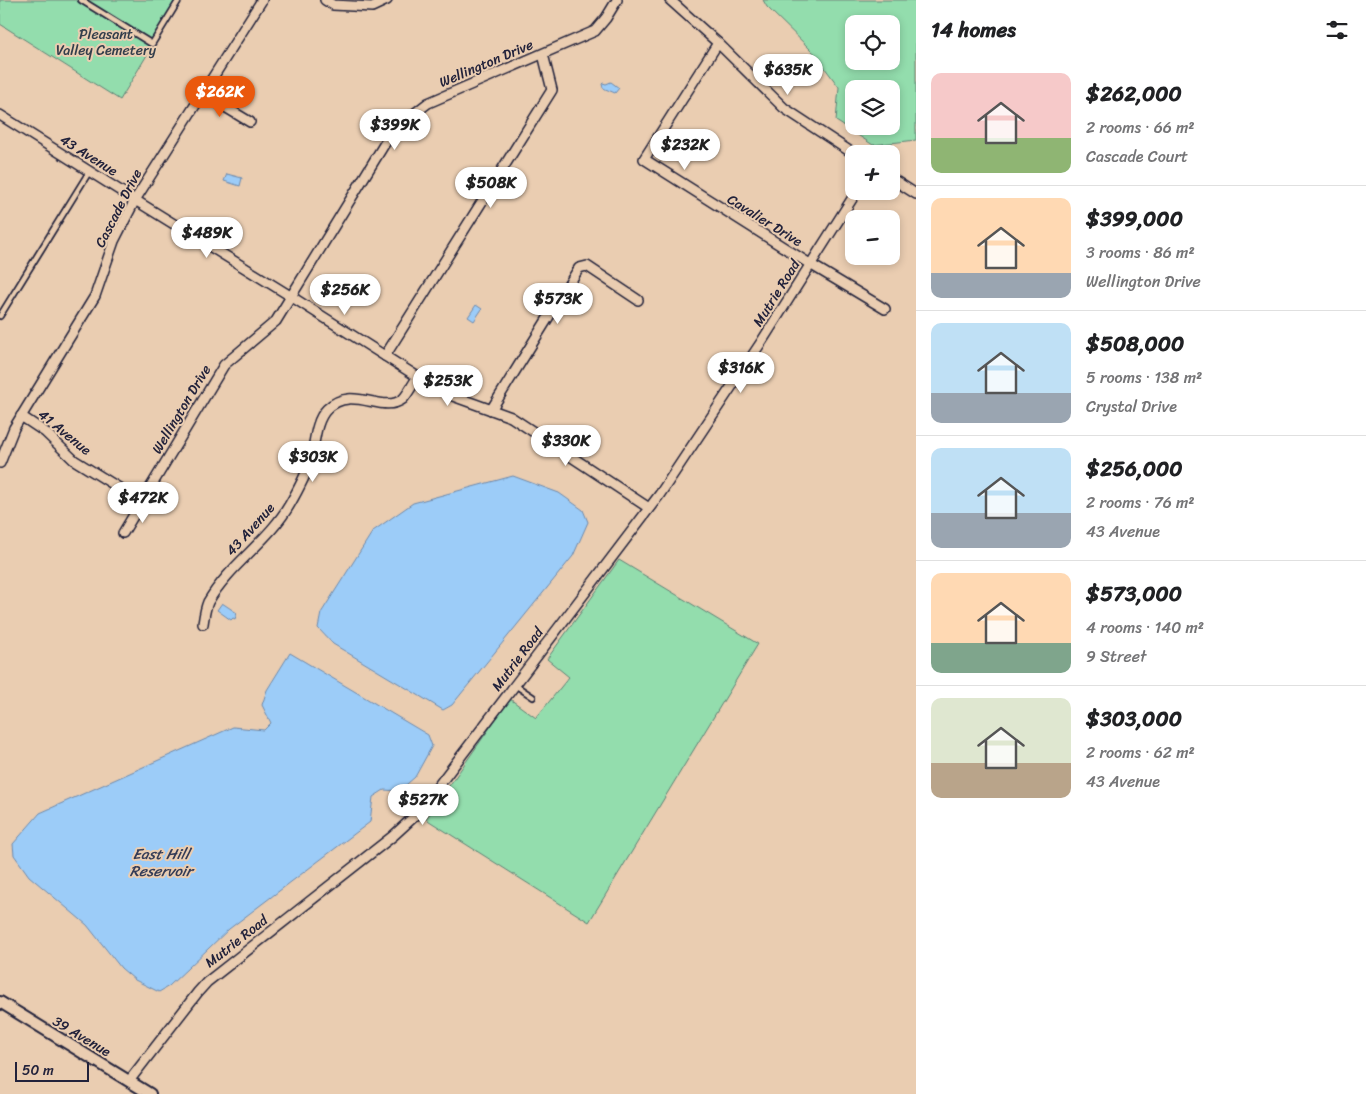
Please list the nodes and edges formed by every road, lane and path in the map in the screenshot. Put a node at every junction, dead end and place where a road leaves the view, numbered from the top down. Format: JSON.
{"nodes":[{"id":1,"x":81,"y":0,"type":"edge"},
{"id":2,"x":179,"y":0,"type":"edge"},
{"id":3,"x":262,"y":0,"type":"edge"},
{"id":4,"x":325,"y":0,"type":"edge"},
{"id":5,"x":387,"y":0,"type":"edge"},
{"id":6,"x":617,"y":0,"type":"edge"},
{"id":7,"x":670,"y":0,"type":"edge"},
{"id":8,"x":718,"y":43,"type":"junction"},
{"id":9,"x":543,"y":54,"type":"junction"},
{"id":10,"x":202,"y":93,"type":"junction"},
{"id":11,"x":0,"y":115,"type":"edge"},
{"id":12,"x":250,"y":122,"type":"dead end"},
{"id":13,"x":845,"y":148,"type":"edge"},
{"id":14,"x":89,"y":172,"type":"junction"},
{"id":15,"x":900,"y":184,"type":"edge"},
{"id":16,"x":916,"y":194,"type":"edge"},
{"id":17,"x":135,"y":200,"type":"junction"},
{"id":18,"x":851,"y":200,"type":"edge"},
{"id":19,"x":810,"y":264,"type":"junction"},
{"id":20,"x":292,"y":296,"type":"junction"},
{"id":21,"x":638,"y":300,"type":"dead end"},
{"id":22,"x":885,"y":309,"type":"dead end"},
{"id":23,"x":0,"y":316,"type":"edge"},
{"id":24,"x":386,"y":356,"type":"junction"},
{"id":25,"x":418,"y":377,"type":"junction"},
{"id":26,"x":492,"y":410,"type":"junction"},
{"id":27,"x":22,"y":416,"type":"junction"},
{"id":28,"x":0,"y":463,"type":"edge"},
{"id":29,"x":142,"y":502,"type":"junction"},
{"id":30,"x":649,"y":508,"type":"junction"},
{"id":31,"x":124,"y":533,"type":"dead end"},
{"id":32,"x":202,"y":624,"type":"dead end"},
{"id":33,"x":515,"y":684,"type":"junction"},
{"id":34,"x":533,"y":697,"type":"dead end"},
{"id":35,"x":0,"y":1002,"type":"edge"},
{"id":36,"x":129,"y":1081,"type":"junction"},
{"id":37,"x":150,"y":1094,"type":"edge"}],
"edges":[{"from":1,"to":2,"type":"lane"},
{"from":3,"to":10,"type":"street","name":"Cascade Drive"},
{"from":4,"to":5,"type":"street"},
{"from":6,"to":9,"type":"street","name":"Wellington Drive"},
{"from":7,"to":8,"type":"street"},
{"from":8,"to":13,"type":"street"},
{"from":8,"to":19,"type":"street","name":"Cavalier Drive"},
{"from":9,"to":20,"type":"street","name":"Wellington Drive"},
{"from":9,"to":24,"type":"street"},
{"from":10,"to":12,"type":"street"},
{"from":10,"to":17,"type":"street","name":"Cascade Drive"},
{"from":11,"to":14,"type":"street","name":"43 Avenue"},
{"from":14,"to":17,"type":"street","name":"43 Avenue"},
{"from":14,"to":23,"type":"lane"},
{"from":15,"to":16,"type":"street"},
{"from":17,"to":20,"type":"street","name":"43 Avenue"},
{"from":17,"to":27,"type":"street","name":"Cascade Drive"},
{"from":18,"to":19,"type":"street","name":"Mutrie Road"},
{"from":19,"to":22,"type":"street"},
{"from":19,"to":30,"type":"street","name":"Mutrie Road"},
{"from":20,"to":24,"type":"street","name":"43 Avenue"},
{"from":20,"to":29,"type":"street","name":"Wellington Drive"},
{"from":21,"to":26,"type":"street"},
{"from":24,"to":25,"type":"street","name":"43 Avenue"},
{"from":25,"to":26,"type":"street","name":"43 Avenue"},
{"from":25,"to":32,"type":"street","name":"43 Avenue"},
{"from":26,"to":30,"type":"street","name":"43 Avenue"},
{"from":27,"to":28,"type":"street","name":"Cascade Drive"},
{"from":27,"to":29,"type":"street","name":"41 Avenue"},
{"from":29,"to":31,"type":"street","name":"Wellington Drive"},
{"from":30,"to":33,"type":"street","name":"Mutrie Road"},
{"from":33,"to":34,"type":"lane"},
{"from":33,"to":36,"type":"street","name":"Mutrie Road"},
{"from":35,"to":36,"type":"street","name":"39 Avenue"},
{"from":36,"to":37,"type":"street","name":"39 Avenue"}]}
